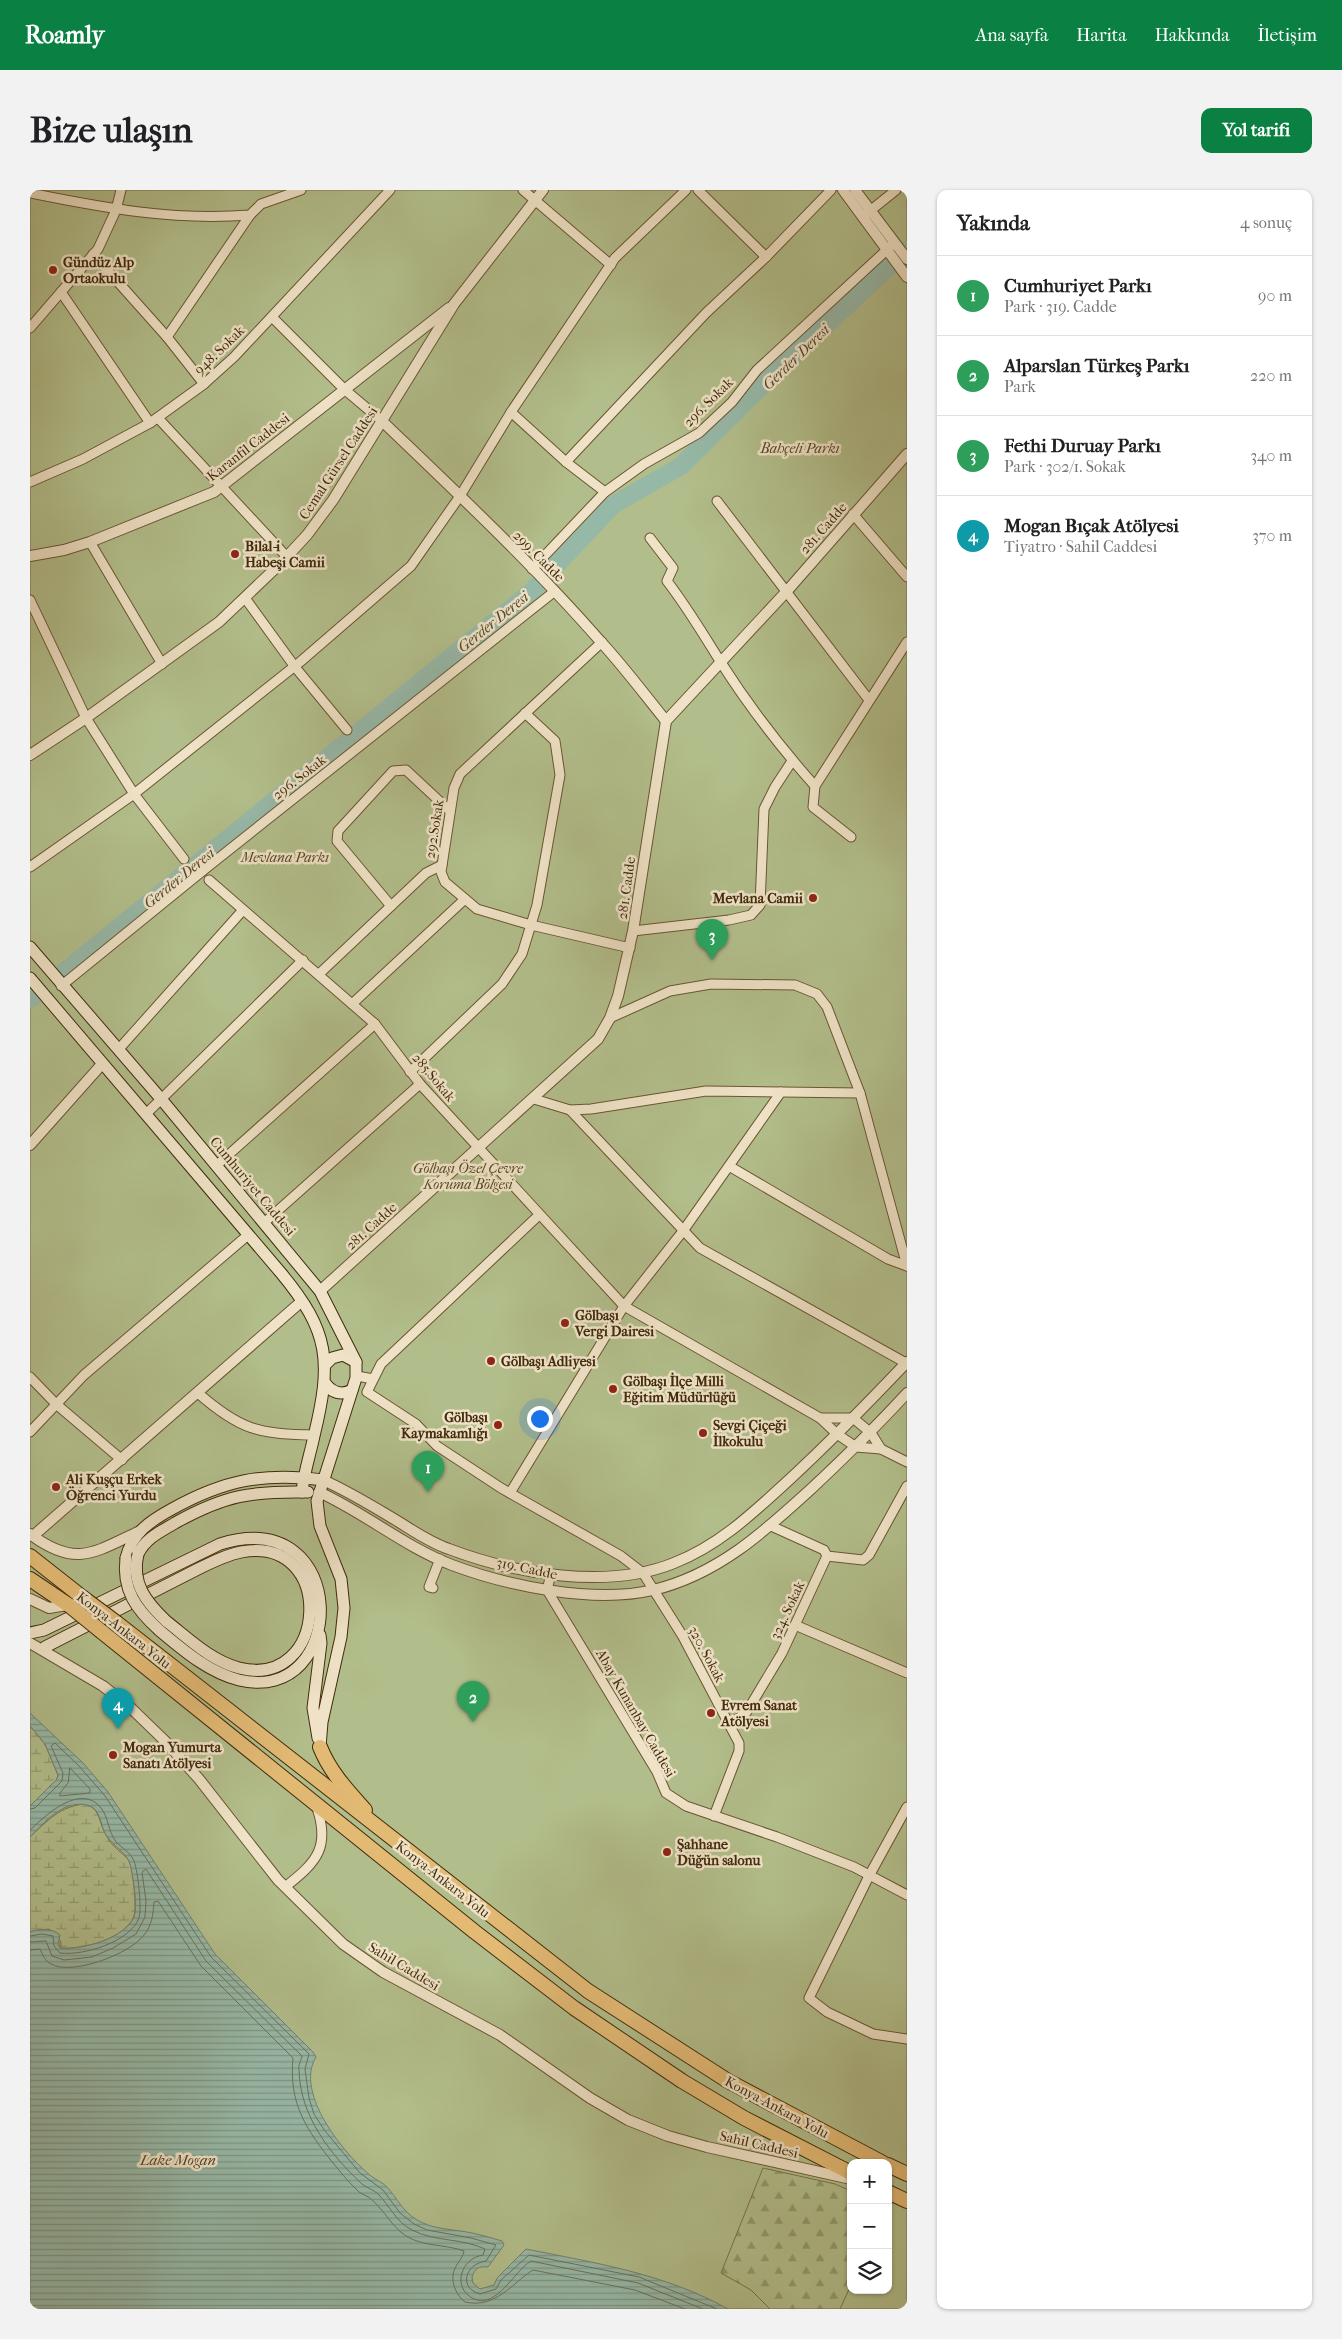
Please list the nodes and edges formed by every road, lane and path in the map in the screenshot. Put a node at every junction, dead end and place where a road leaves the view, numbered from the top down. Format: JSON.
{"nodes":[{"id":1,"x":121,"y":190,"type":"edge"},
{"id":2,"x":301,"y":190,"type":"edge"},
{"id":3,"x":390,"y":190,"type":"edge"},
{"id":4,"x":523,"y":190,"type":"edge"},
{"id":5,"x":543,"y":190,"type":"edge"},
{"id":6,"x":686,"y":190,"type":"edge"},
{"id":7,"x":698,"y":190,"type":"edge"},
{"id":8,"x":831,"y":190,"type":"edge"},
{"id":9,"x":843,"y":190,"type":"edge"},
{"id":10,"x":855,"y":190,"type":"edge"},
{"id":11,"x":896,"y":190,"type":"edge"},
{"id":12,"x":30,"y":193,"type":"edge"},
{"id":13,"x":535,"y":199,"type":"junction"},
{"id":14,"x":116,"y":210,"type":"junction"},
{"id":15,"x":867,"y":214,"type":"junction"},
{"id":16,"x":250,"y":215,"type":"junction"},
{"id":17,"x":897,"y":245,"type":"junction"},
{"id":18,"x":93,"y":254,"type":"junction"},
{"id":19,"x":889,"y":254,"type":"junction"},
{"id":20,"x":766,"y":257,"type":"junction"},
{"id":21,"x":907,"y":259,"type":"edge"},
{"id":22,"x":611,"y":265,"type":"junction"},
{"id":23,"x":907,"y":277,"type":"edge"},
{"id":24,"x":61,"y":292,"type":"junction"},
{"id":25,"x":454,"y":304,"type":"junction"},
{"id":26,"x":272,"y":317,"type":"junction"},
{"id":27,"x":30,"y":328,"type":"edge"},
{"id":28,"x":167,"y":337,"type":"junction"},
{"id":29,"x":204,"y":384,"type":"junction"},
{"id":30,"x":344,"y":389,"type":"junction"},
{"id":31,"x":511,"y":412,"type":"junction"},
{"id":32,"x":154,"y":421,"type":"junction"},
{"id":33,"x":382,"y":421,"type":"junction"},
{"id":34,"x":907,"y":454,"type":"edge"},
{"id":35,"x":566,"y":462,"type":"junction"},
{"id":36,"x":30,"y":482,"type":"edge"},
{"id":37,"x":222,"y":486,"type":"junction"},
{"id":38,"x":605,"y":492,"type":"junction"},
{"id":39,"x":460,"y":496,"type":"junction"},
{"id":40,"x":717,"y":501,"type":"dead end"},
{"id":41,"x":854,"y":514,"type":"junction"},
{"id":42,"x":650,"y":538,"type":"dead end"},
{"id":43,"x":90,"y":542,"type":"junction"},
{"id":44,"x":30,"y":556,"type":"edge"},
{"id":45,"x":287,"y":557,"type":"junction"},
{"id":46,"x":533,"y":570,"type":"junction"},
{"id":47,"x":907,"y":577,"type":"edge"},
{"id":48,"x":787,"y":591,"type":"junction"},
{"id":49,"x":555,"y":592,"type":"junction"},
{"id":50,"x":245,"y":598,"type":"junction"},
{"id":51,"x":30,"y":601,"type":"edge"},
{"id":52,"x":602,"y":642,"type":"junction"},
{"id":53,"x":907,"y":642,"type":"edge"},
{"id":54,"x":721,"y":663,"type":"junction"},
{"id":55,"x":162,"y":664,"type":"junction"},
{"id":56,"x":295,"y":666,"type":"junction"},
{"id":57,"x":869,"y":700,"type":"junction"},
{"id":58,"x":525,"y":714,"type":"junction"},
{"id":59,"x":86,"y":718,"type":"junction"},
{"id":60,"x":666,"y":721,"type":"junction"},
{"id":61,"x":347,"y":730,"type":"dead end"},
{"id":62,"x":30,"y":755,"type":"edge"},
{"id":63,"x":792,"y":761,"type":"junction"},
{"id":64,"x":815,"y":786,"type":"junction"},
{"id":65,"x":134,"y":794,"type":"junction"},
{"id":66,"x":450,"y":811,"type":"junction"},
{"id":67,"x":851,"y":837,"type":"dead end"},
{"id":68,"x":184,"y":859,"type":"dead end"},
{"id":69,"x":442,"y":864,"type":"junction"},
{"id":70,"x":30,"y":867,"type":"edge"},
{"id":71,"x":209,"y":880,"type":"dead end"},
{"id":72,"x":465,"y":899,"type":"junction"},
{"id":73,"x":391,"y":906,"type":"junction"},
{"id":74,"x":243,"y":910,"type":"junction"},
{"id":75,"x":531,"y":925,"type":"junction"},
{"id":76,"x":633,"y":931,"type":"junction"},
{"id":77,"x":30,"y":947,"type":"edge"},
{"id":78,"x":630,"y":948,"type":"junction"},
{"id":79,"x":303,"y":960,"type":"junction"},
{"id":80,"x":319,"y":974,"type":"junction"},
{"id":81,"x":30,"y":978,"type":"edge"},
{"id":82,"x":61,"y":986,"type":"junction"},
{"id":83,"x":352,"y":1004,"type":"junction"},
{"id":84,"x":610,"y":1018,"type":"junction"},
{"id":85,"x":375,"y":1024,"type":"junction"},
{"id":86,"x":118,"y":1050,"type":"junction"},
{"id":87,"x":102,"y":1064,"type":"junction"},
{"id":88,"x":410,"y":1072,"type":"junction"},
{"id":89,"x":420,"y":1084,"type":"junction"},
{"id":90,"x":781,"y":1092,"type":"junction"},
{"id":91,"x":860,"y":1093,"type":"junction"},
{"id":92,"x":534,"y":1099,"type":"junction"},
{"id":93,"x":162,"y":1100,"type":"junction"},
{"id":94,"x":570,"y":1110,"type":"junction"},
{"id":95,"x":146,"y":1114,"type":"junction"},
{"id":96,"x":30,"y":1145,"type":"edge"},
{"id":97,"x":478,"y":1147,"type":"junction"},
{"id":98,"x":217,"y":1165,"type":"junction"},
{"id":99,"x":729,"y":1166,"type":"junction"},
{"id":100,"x":539,"y":1215,"type":"junction"},
{"id":101,"x":265,"y":1222,"type":"junction"},
{"id":102,"x":684,"y":1231,"type":"junction"},
{"id":103,"x":248,"y":1235,"type":"junction"},
{"id":104,"x":907,"y":1266,"type":"edge"},
{"id":105,"x":320,"y":1291,"type":"junction"},
{"id":106,"x":302,"y":1301,"type":"junction"},
{"id":107,"x":624,"y":1306,"type":"junction"},
{"id":108,"x":356,"y":1362,"type":"junction"},
{"id":109,"x":906,"y":1362,"type":"edge"},
{"id":110,"x":325,"y":1365,"type":"junction"},
{"id":111,"x":357,"y":1376,"type":"junction"},
{"id":112,"x":30,"y":1377,"type":"edge"},
{"id":113,"x":374,"y":1379,"type":"junction"},
{"id":114,"x":325,"y":1383,"type":"junction"},
{"id":115,"x":352,"y":1390,"type":"junction"},
{"id":116,"x":907,"y":1393,"type":"edge"},
{"id":117,"x":198,"y":1394,"type":"junction"},
{"id":118,"x":56,"y":1404,"type":"junction"},
{"id":119,"x":820,"y":1418,"type":"junction"},
{"id":120,"x":853,"y":1418,"type":"junction"},
{"id":121,"x":30,"y":1432,"type":"edge"},
{"id":122,"x":871,"y":1433,"type":"junction"},
{"id":123,"x":837,"y":1434,"type":"junction"},
{"id":124,"x":314,"y":1435,"type":"junction"},
{"id":125,"x":856,"y":1447,"type":"junction"},
{"id":126,"x":881,"y":1449,"type":"junction"},
{"id":127,"x":122,"y":1460,"type":"junction"},
{"id":128,"x":907,"y":1462,"type":"edge"},
{"id":129,"x":303,"y":1477,"type":"junction"},
{"id":130,"x":324,"y":1480,"type":"junction"},
{"id":131,"x":907,"y":1486,"type":"edge"},
{"id":132,"x":302,"y":1492,"type":"junction"},
{"id":133,"x":319,"y":1492,"type":"junction"},
{"id":134,"x":510,"y":1492,"type":"junction"},
{"id":135,"x":771,"y":1526,"type":"junction"},
{"id":136,"x":140,"y":1531,"type":"junction"},
{"id":137,"x":31,"y":1535,"type":"edge"},
{"id":138,"x":30,"y":1556,"type":"edge"},
{"id":139,"x":827,"y":1556,"type":"junction"},
{"id":140,"x":440,"y":1560,"type":"junction"},
{"id":141,"x":643,"y":1573,"type":"junction"},
{"id":142,"x":551,"y":1574,"type":"junction"},
{"id":143,"x":30,"y":1579,"type":"edge"},
{"id":144,"x":433,"y":1588,"type":"dead end"},
{"id":145,"x":654,"y":1589,"type":"junction"},
{"id":146,"x":547,"y":1590,"type":"junction"},
{"id":147,"x":30,"y":1599,"type":"edge"},
{"id":148,"x":68,"y":1606,"type":"junction"},
{"id":149,"x":162,"y":1625,"type":"junction"},
{"id":150,"x":795,"y":1625,"type":"junction"},
{"id":151,"x":319,"y":1631,"type":"junction"},
{"id":152,"x":30,"y":1633,"type":"edge"},
{"id":153,"x":36,"y":1646,"type":"edge"},
{"id":154,"x":907,"y":1673,"type":"edge"},
{"id":155,"x":730,"y":1724,"type":"junction"},
{"id":156,"x":320,"y":1747,"type":"junction"},
{"id":157,"x":316,"y":1805,"type":"junction"},
{"id":158,"x":907,"y":1807,"type":"edge"},
{"id":159,"x":714,"y":1816,"type":"junction"},
{"id":160,"x":386,"y":1835,"type":"junction"},
{"id":161,"x":869,"y":1876,"type":"junction"},
{"id":162,"x":285,"y":1888,"type":"junction"},
{"id":163,"x":907,"y":1895,"type":"edge"},
{"id":164,"x":907,"y":2039,"type":"edge"},
{"id":165,"x":875,"y":2159,"type":"edge"},
{"id":166,"x":892,"y":2167,"type":"edge"},
{"id":167,"x":847,"y":2171,"type":"edge"},
{"id":168,"x":907,"y":2174,"type":"edge"},
{"id":169,"x":847,"y":2178,"type":"edge"},
{"id":170,"x":892,"y":2194,"type":"edge"},
{"id":171,"x":907,"y":2201,"type":"edge"}],
"edges":[{"from":1,"to":14,"type":"street"},
{"from":2,"to":16,"type":"street"},
{"from":3,"to":26,"type":"street","name":"948. Sokak"},
{"from":4,"to":13,"type":"street"},
{"from":5,"to":13,"type":"street","name":"Cemal Gürsel Caddesi"},
{"from":6,"to":22,"type":"street"},
{"from":7,"to":20,"type":"street"},
{"from":8,"to":20,"type":"street"},
{"from":9,"to":15,"type":"street"},
{"from":10,"to":15,"type":"street"},
{"from":11,"to":15,"type":"street"},
{"from":12,"to":14,"type":"street"},
{"from":13,"to":22,"type":"street"},
{"from":13,"to":25,"type":"street","name":"Cemal Gürsel Caddesi"},
{"from":14,"to":16,"type":"street"},
{"from":14,"to":18,"type":"street"},
{"from":15,"to":17,"type":"street"},
{"from":15,"to":19,"type":"street"},
{"from":16,"to":28,"type":"street"},
{"from":17,"to":19,"type":"street","name":"296. Sokak"},
{"from":17,"to":21,"type":"street"},
{"from":18,"to":24,"type":"street"},
{"from":18,"to":28,"type":"street"},
{"from":19,"to":23,"type":"street"},
{"from":19,"to":38,"type":"street","name":"296. Sokak"},
{"from":20,"to":35,"type":"street"},
{"from":22,"to":31,"type":"street"},
{"from":24,"to":27,"type":"street"},
{"from":24,"to":32,"type":"street"},
{"from":25,"to":30,"type":"street","name":"Karanfil Caddesi"},
{"from":25,"to":33,"type":"street","name":"Cemal Gürsel Caddesi"},
{"from":26,"to":29,"type":"street","name":"948. Sokak"},
{"from":26,"to":30,"type":"street"},
{"from":28,"to":29,"type":"street"},
{"from":29,"to":32,"type":"street","name":"948. Sokak"},
{"from":30,"to":33,"type":"street"},
{"from":30,"to":37,"type":"street","name":"Karanfil Caddesi"},
{"from":31,"to":35,"type":"street"},
{"from":31,"to":39,"type":"street"},
{"from":32,"to":36,"type":"street","name":"948. Sokak"},
{"from":32,"to":37,"type":"street"},
{"from":33,"to":39,"type":"street","name":"299. Cadde"},
{"from":33,"to":45,"type":"street","name":"Cemal Gürsel Caddesi"},
{"from":34,"to":41,"type":"street","name":"281. Cadde"},
{"from":35,"to":38,"type":"street"},
{"from":37,"to":43,"type":"street","name":"Karanfil Caddesi"},
{"from":37,"to":45,"type":"street"},
{"from":38,"to":46,"type":"street","name":"296. Sokak"},
{"from":39,"to":46,"type":"street","name":"299. Cadde"},
{"from":39,"to":56,"type":"street"},
{"from":40,"to":48,"type":"street"},
{"from":41,"to":47,"type":"street"},
{"from":41,"to":48,"type":"street","name":"281. Cadde"},
{"from":42,"to":54,"type":"street"},
{"from":43,"to":44,"type":"street","name":"Karanfil Caddesi"},
{"from":43,"to":55,"type":"street"},
{"from":45,"to":50,"type":"street","name":"Cemal Gürsel Caddesi"},
{"from":46,"to":49,"type":"street","name":"299. Cadde"},
{"from":48,"to":54,"type":"street","name":"281. Cadde"},
{"from":48,"to":57,"type":"street"},
{"from":49,"to":52,"type":"street","name":"299. Cadde"},
{"from":49,"to":82,"type":"street","name":"296. Sokak"},
{"from":50,"to":55,"type":"street","name":"Cemal Gürsel Caddesi"},
{"from":50,"to":56,"type":"street"},
{"from":51,"to":59,"type":"street"},
{"from":52,"to":58,"type":"street","name":"292.Sokak"},
{"from":52,"to":60,"type":"street","name":"299. Cadde"},
{"from":53,"to":57,"type":"street"},
{"from":54,"to":60,"type":"street","name":"281. Cadde"},
{"from":54,"to":63,"type":"street"},
{"from":55,"to":59,"type":"street","name":"Cemal Gürsel Caddesi"},
{"from":56,"to":61,"type":"street"},
{"from":56,"to":65,"type":"street"},
{"from":57,"to":64,"type":"street"},
{"from":58,"to":66,"type":"street","name":"292.Sokak"},
{"from":58,"to":75,"type":"street"},
{"from":59,"to":62,"type":"street","name":"Cemal Gürsel Caddesi"},
{"from":59,"to":65,"type":"street"},
{"from":60,"to":76,"type":"street","name":"281. Cadde"},
{"from":63,"to":64,"type":"street"},
{"from":63,"to":76,"type":"street"},
{"from":64,"to":67,"type":"street"},
{"from":65,"to":68,"type":"street"},
{"from":65,"to":70,"type":"street"},
{"from":66,"to":69,"type":"street","name":"292.Sokak"},
{"from":66,"to":73,"type":"street"},
{"from":69,"to":72,"type":"street","name":"292.Sokak"},
{"from":69,"to":73,"type":"street"},
{"from":71,"to":74,"type":"street","name":"285.Sokak"},
{"from":72,"to":75,"type":"street","name":"292.Sokak"},
{"from":72,"to":83,"type":"street"},
{"from":73,"to":80,"type":"street"},
{"from":74,"to":79,"type":"street","name":"285.Sokak"},
{"from":74,"to":86,"type":"street"},
{"from":75,"to":78,"type":"street","name":"292.Sokak"},
{"from":75,"to":88,"type":"street"},
{"from":76,"to":78,"type":"street","name":"281. Cadde"},
{"from":77,"to":82,"type":"main road","name":"Cumhuriyet Caddesi"},
{"from":78,"to":84,"type":"street","name":"281. Cadde"},
{"from":79,"to":80,"type":"street","name":"285.Sokak"},
{"from":79,"to":93,"type":"street"},
{"from":80,"to":83,"type":"street","name":"285.Sokak"},
{"from":81,"to":87,"type":"main road"},
{"from":82,"to":86,"type":"main road","name":"Cumhuriyet Caddesi"},
{"from":83,"to":85,"type":"street","name":"285.Sokak"},
{"from":84,"to":91,"type":"street"},
{"from":84,"to":92,"type":"street","name":"281. Cadde"},
{"from":85,"to":88,"type":"street","name":"285.Sokak"},
{"from":85,"to":98,"type":"street"},
{"from":86,"to":93,"type":"main road","name":"Cumhuriyet Caddesi"},
{"from":87,"to":95,"type":"main road"},
{"from":87,"to":96,"type":"street"},
{"from":88,"to":89,"type":"street","name":"285.Sokak"},
{"from":89,"to":97,"type":"street","name":"285.Sokak"},
{"from":89,"to":101,"type":"street"},
{"from":90,"to":91,"type":"street"},
{"from":90,"to":94,"type":"street"},
{"from":90,"to":99,"type":"street"},
{"from":91,"to":104,"type":"street"},
{"from":92,"to":94,"type":"street"},
{"from":92,"to":97,"type":"street","name":"281. Cadde"},
{"from":93,"to":95,"type":"street"},
{"from":93,"to":98,"type":"main road","name":"Cumhuriyet Caddesi"},
{"from":94,"to":102,"type":"street"},
{"from":95,"to":103,"type":"main road"},
{"from":97,"to":100,"type":"street","name":"285.Sokak"},
{"from":97,"to":105,"type":"street","name":"281. Cadde"},
{"from":98,"to":101,"type":"main road","name":"Cumhuriyet Caddesi"},
{"from":99,"to":102,"type":"street"},
{"from":99,"to":104,"type":"street"},
{"from":100,"to":107,"type":"street","name":"285.Sokak"},
{"from":100,"to":113,"type":"street"},
{"from":101,"to":105,"type":"main road","name":"Cumhuriyet Caddesi"},
{"from":102,"to":107,"type":"street"},
{"from":102,"to":109,"type":"street"},
{"from":103,"to":106,"type":"main road"},
{"from":103,"to":118,"type":"street"},
{"from":105,"to":108,"type":"main road","name":"Cumhuriyet Caddesi"},
{"from":106,"to":110,"type":"main road"},
{"from":106,"to":117,"type":"street"},
{"from":107,"to":119,"type":"street","name":"285.Sokak"},
{"from":107,"to":134,"type":"street"},
{"from":108,"to":110,"type":"main road"},
{"from":108,"to":111,"type":"main road","name":"Cumhuriyet Caddesi"},
{"from":109,"to":120,"type":"street","name":"319. Cadde"},
{"from":110,"to":114,"type":"main road"},
{"from":111,"to":113,"type":"street"},
{"from":111,"to":115,"type":"main road","name":"Cumhuriyet Caddesi"},
{"from":112,"to":118,"type":"street"},
{"from":113,"to":134,"type":"street","name":"320. Sokak"},
{"from":114,"to":115,"type":"main road"},
{"from":114,"to":124,"type":"main road"},
{"from":115,"to":130,"type":"main road","name":"Cumhuriyet Caddesi"},
{"from":116,"to":122,"type":"street","name":"319. Cadde"},
{"from":117,"to":124,"type":"street"},
{"from":117,"to":127,"type":"street"},
{"from":118,"to":121,"type":"street"},
{"from":118,"to":127,"type":"street"},
{"from":119,"to":120,"type":"street"},
{"from":119,"to":123,"type":"street","name":"285.Sokak"},
{"from":120,"to":122,"type":"street"},
{"from":120,"to":123,"type":"street","name":"319. Cadde"},
{"from":122,"to":125,"type":"street","name":"319. Cadde"},
{"from":122,"to":126,"type":"street"},
{"from":123,"to":125,"type":"street","name":"285.Sokak"},
{"from":123,"to":141,"type":"street","name":"319. Cadde"},
{"from":124,"to":129,"type":"main road"},
{"from":125,"to":126,"type":"street"},
{"from":125,"to":135,"type":"street","name":"319. Cadde"},
{"from":126,"to":128,"type":"street"},
{"from":127,"to":137,"type":"street"},
{"from":129,"to":130,"type":"main road","name":"319. Cadde"},
{"from":129,"to":132,"type":"main road"},
{"from":129,"to":136,"type":"main road","name":"319. Cadde"},
{"from":130,"to":133,"type":"main road","name":"Cumhuriyet Caddesi"},
{"from":130,"to":142,"type":"street","name":"319. Cadde"},
{"from":131,"to":139,"type":"street"},
{"from":132,"to":133,"type":"main road","name":"319. Cadde"},
{"from":132,"to":149,"type":"main road","name":"319. Cadde","bridge":true},
{"from":133,"to":140,"type":"street","name":"319. Cadde"},
{"from":133,"to":156,"type":"main road"},
{"from":134,"to":141,"type":"street","name":"320. Sokak"},
{"from":135,"to":139,"type":"street"},
{"from":135,"to":145,"type":"street","name":"319. Cadde"},
{"from":136,"to":137,"type":"street","name":"319. Cadde"},
{"from":136,"to":149,"type":"main road","name":"319. Cadde","bridge":true},
{"from":138,"to":160,"type":"highway","name":"Konya-Ankara Yolu","bridge":true},
{"from":139,"to":150,"type":"street","name":"324. Sokak"},
{"from":140,"to":144,"type":"street"},
{"from":140,"to":146,"type":"street","name":"319. Cadde"},
{"from":141,"to":142,"type":"street","name":"319. Cadde"},
{"from":141,"to":145,"type":"street","name":"320. Sokak"},
{"from":142,"to":146,"type":"street"},
{"from":143,"to":148,"type":"highway"},
{"from":145,"to":146,"type":"street","name":"319. Cadde"},
{"from":145,"to":155,"type":"street","name":"320. Sokak"},
{"from":146,"to":159,"type":"street","name":"Abay Kunanbay Caddesi"},
{"from":147,"to":148,"type":"street"},
{"from":148,"to":157,"type":"highway","bridge":true},
{"from":149,"to":151,"type":"main road","name":"319. Cadde"},
{"from":149,"to":153,"type":"main road","name":"319. Cadde"},
{"from":150,"to":154,"type":"street"},
{"from":150,"to":155,"type":"street","name":"324. Sokak"},
{"from":151,"to":152,"type":"main road","name":"319. Cadde"},
{"from":151,"to":156,"type":"main road"},
{"from":153,"to":162,"type":"street","name":"Sahil Caddesi"},
{"from":155,"to":159,"type":"street","name":"320. Sokak"},
{"from":156,"to":160,"type":"highway"},
{"from":157,"to":162,"type":"street"},
{"from":157,"to":167,"type":"highway"},
{"from":158,"to":161,"type":"street"},
{"from":159,"to":161,"type":"street","name":"Abay Kunanbay Caddesi"},
{"from":160,"to":165,"type":"highway","name":"Konya-Ankara Yolu"},
{"from":161,"to":163,"type":"street","name":"Abay Kunanbay Caddesi"},
{"from":161,"to":164,"type":"street"},
{"from":162,"to":169,"type":"street","name":"Sahil Caddesi"},
{"from":166,"to":168,"type":"highway"},
{"from":170,"to":171,"type":"highway"}]}
